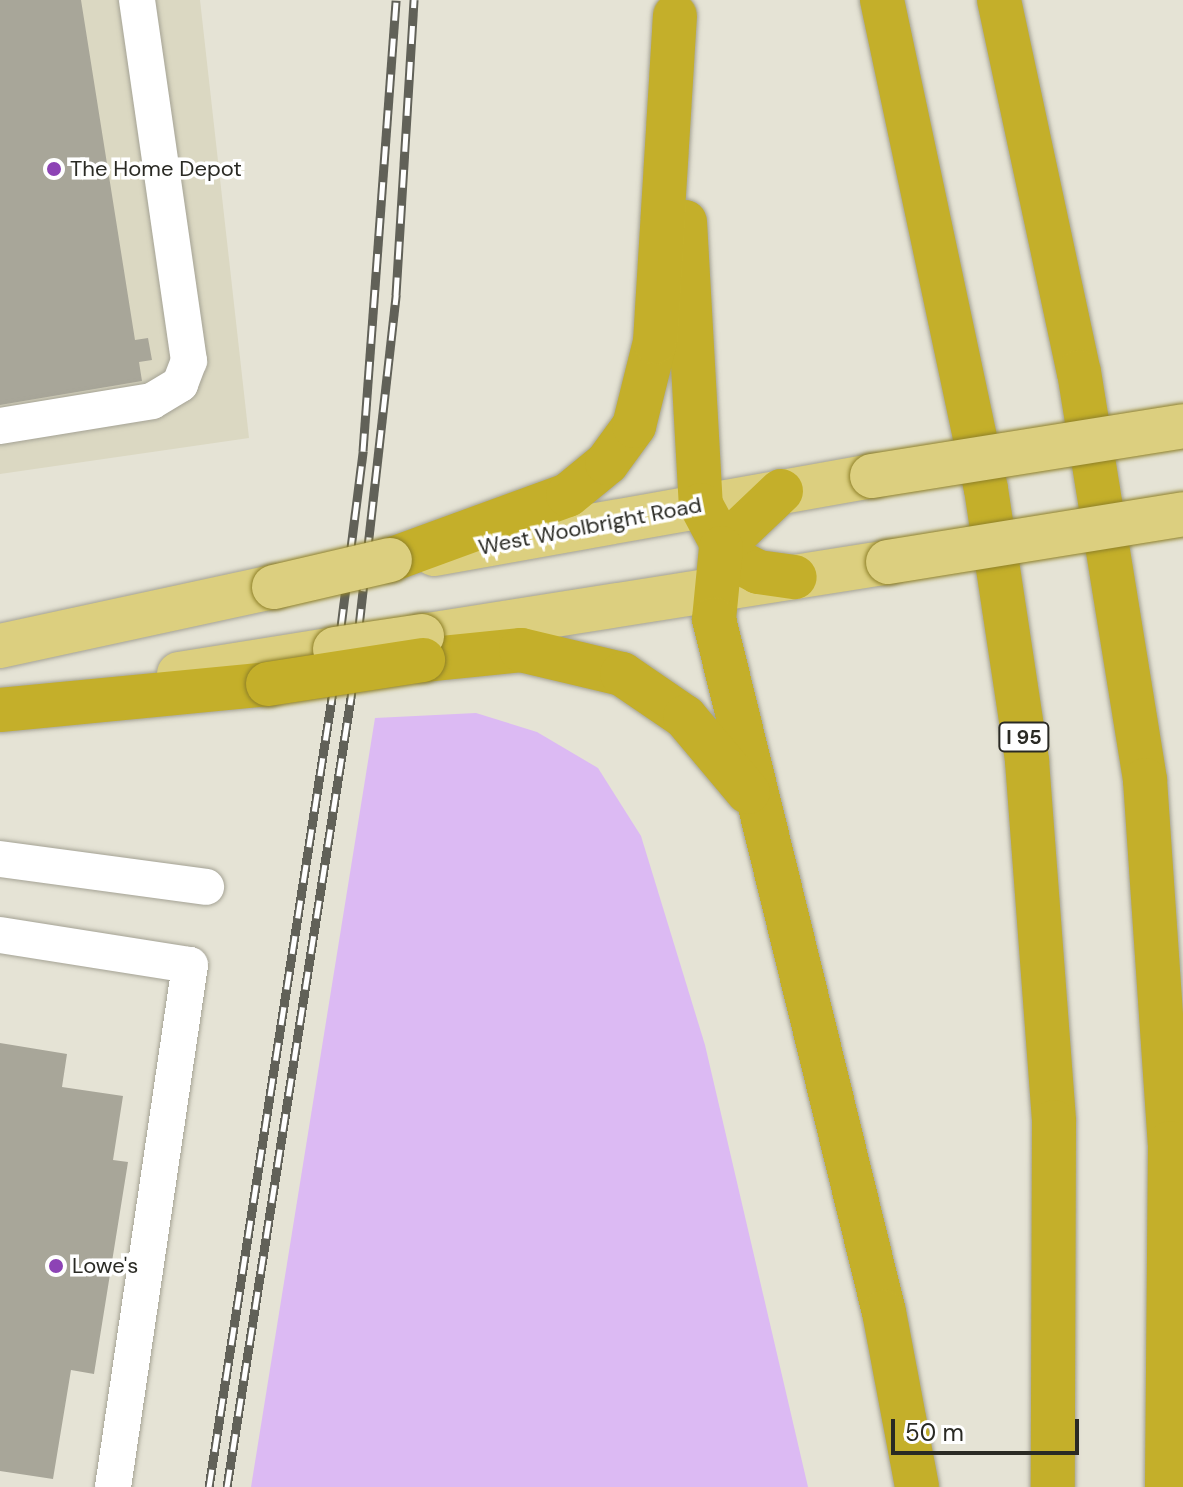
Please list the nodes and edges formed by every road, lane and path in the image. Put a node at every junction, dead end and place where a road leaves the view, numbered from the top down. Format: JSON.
{"nodes":[{"id":1,"x":137,"y":0,"type":"edge"},
{"id":2,"x":882,"y":0,"type":"edge"},
{"id":3,"x":999,"y":0,"type":"edge"},
{"id":4,"x":674,"y":8,"type":"edge"},
{"id":5,"x":0,"y":426,"type":"edge"},
{"id":6,"x":1183,"y":426,"type":"edge"},
{"id":7,"x":781,"y":491,"type":"junction"},
{"id":8,"x":701,"y":505,"type":"junction"},
{"id":9,"x":1183,"y":514,"type":"edge"},
{"id":10,"x":439,"y":548,"type":"junction"},
{"id":11,"x":721,"y":548,"type":"junction"},
{"id":12,"x":390,"y":560,"type":"joint"},
{"id":13,"x":795,"y":577,"type":"junction"},
{"id":14,"x":712,"y":590,"type":"junction"},
{"id":15,"x":0,"y":646,"type":"edge"},
{"id":16,"x":423,"y":648,"type":"junction"},
{"id":17,"x":0,"y":710,"type":"edge"},
{"id":18,"x":760,"y":808,"type":"junction"},
{"id":19,"x":0,"y":859,"type":"edge"},
{"id":20,"x":206,"y":887,"type":"dead end"},
{"id":21,"x":0,"y":935,"type":"edge"},
{"id":22,"x":113,"y":1487,"type":"edge"},
{"id":23,"x":917,"y":1487,"type":"edge"},
{"id":24,"x":1053,"y":1487,"type":"edge"},
{"id":25,"x":1167,"y":1487,"type":"edge"}],
"edges":[{"from":1,"to":5,"type":"lane"},
{"from":2,"to":24,"type":"highway","number":"I 95"},
{"from":3,"to":25,"type":"highway"},
{"from":4,"to":8,"type":"highway"},
{"from":4,"to":10,"type":"highway"},
{"from":6,"to":7,"type":"main road","name":"West Woolbright Road","bridge":true},
{"from":7,"to":8,"type":"main road","name":"West Woolbright Road"},
{"from":7,"to":11,"type":"highway"},
{"from":8,"to":10,"type":"main road","name":"West Woolbright Road"},
{"from":8,"to":11,"type":"highway"},
{"from":9,"to":13,"type":"main road","bridge":true},
{"from":10,"to":12,"type":"highway"},
{"from":11,"to":13,"type":"highway"},
{"from":11,"to":14,"type":"highway"},
{"from":12,"to":15,"type":"main road","bridge":true},
{"from":13,"to":14,"type":"main road"},
{"from":14,"to":16,"type":"main road"},
{"from":14,"to":18,"type":"highway"},
{"from":16,"to":17,"type":"highway","bridge":true},
{"from":16,"to":18,"type":"highway"},
{"from":18,"to":23,"type":"highway"},
{"from":19,"to":20,"type":"lane"},
{"from":21,"to":22,"type":"lane"}]}
